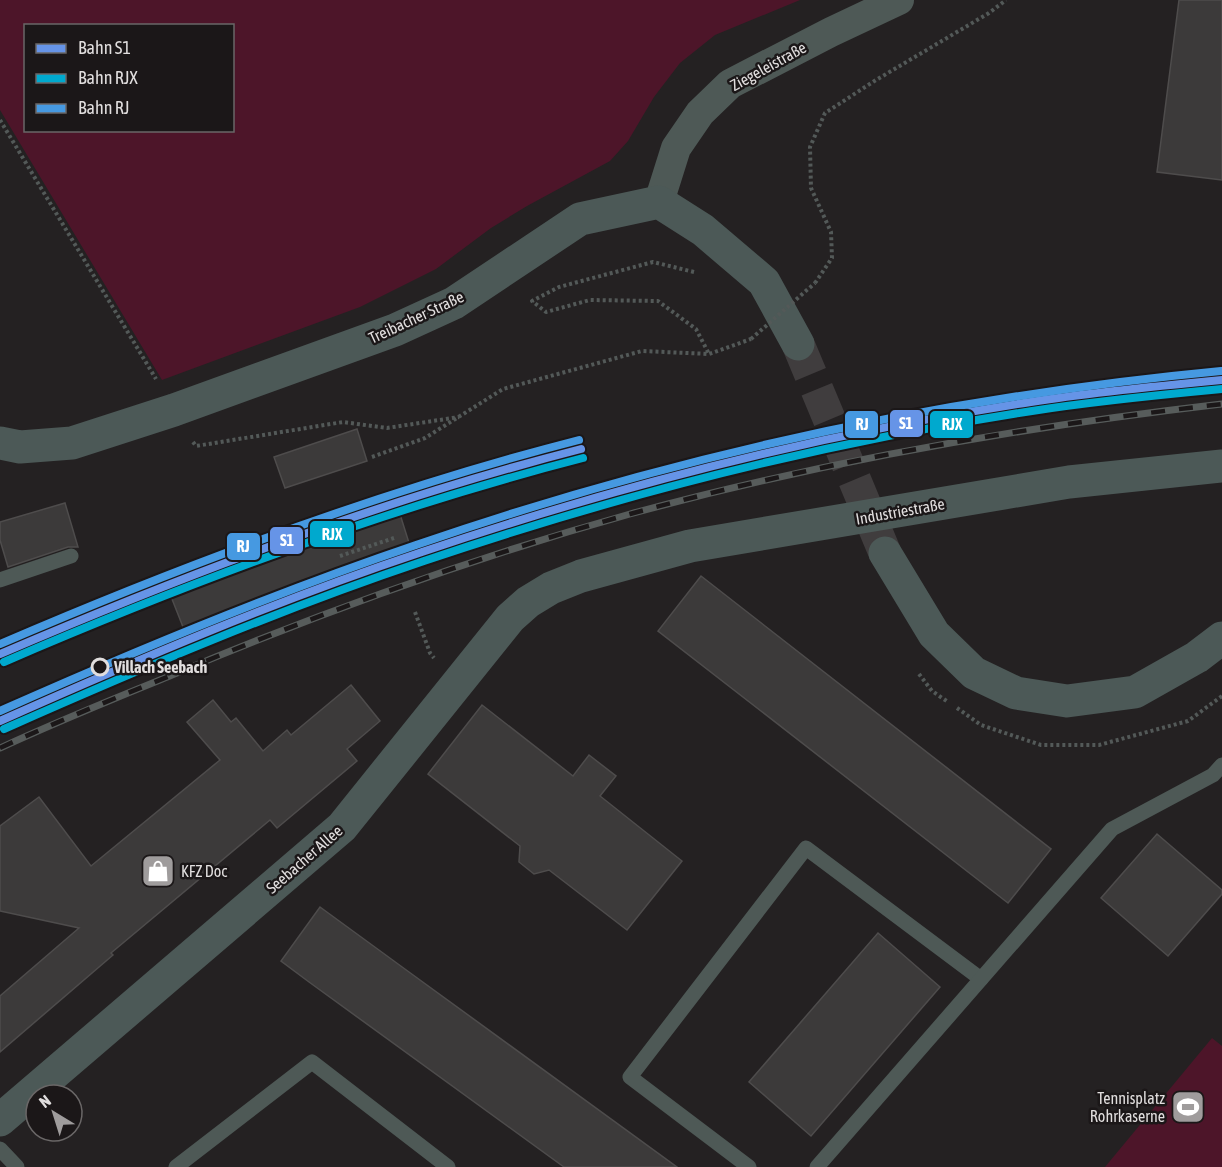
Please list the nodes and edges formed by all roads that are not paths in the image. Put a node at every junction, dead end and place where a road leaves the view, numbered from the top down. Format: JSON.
{"nodes":[{"id":1,"x":899,"y":0,"type":"edge"},
{"id":2,"x":659,"y":202,"type":"junction"},
{"id":3,"x":798,"y":344,"type":"tunnel mouth"},
{"id":4,"x":0,"y":443,"type":"edge"},
{"id":5,"x":1222,"y":466,"type":"edge"},
{"id":6,"x":885,"y":553,"type":"tunnel mouth"},
{"id":7,"x":71,"y":556,"type":"dead end"},
{"id":8,"x":581,"y":576,"type":"joint"},
{"id":9,"x":0,"y":580,"type":"edge"},
{"id":10,"x":1222,"y":638,"type":"edge"},
{"id":11,"x":1219,"y":774,"type":"edge"},
{"id":12,"x":981,"y":979,"type":"junction"},
{"id":13,"x":0,"y":1120,"type":"edge"},
{"id":14,"x":0,"y":1149,"type":"edge"},
{"id":15,"x":17,"y":1167,"type":"edge"},
{"id":16,"x":176,"y":1167,"type":"edge"},
{"id":17,"x":448,"y":1167,"type":"edge"},
{"id":18,"x":749,"y":1167,"type":"edge"},
{"id":19,"x":817,"y":1167,"type":"edge"}],
"edges":[{"from":1,"to":2,"type":"street","name":"Ziegeleistraße"},
{"from":2,"to":3,"type":"street"},
{"from":2,"to":4,"type":"street","name":"Treibacher Straße"},
{"from":5,"to":8,"type":"street","name":"Industriestraße"},
{"from":6,"to":10,"type":"street"},
{"from":7,"to":9,"type":"lane"},
{"from":8,"to":13,"type":"street","name":"Seebacher Allee"},
{"from":11,"to":12,"type":"lane"},
{"from":12,"to":18,"type":"lane"},
{"from":12,"to":19,"type":"lane"},
{"from":14,"to":15,"type":"lane"},
{"from":16,"to":17,"type":"lane"}]}
